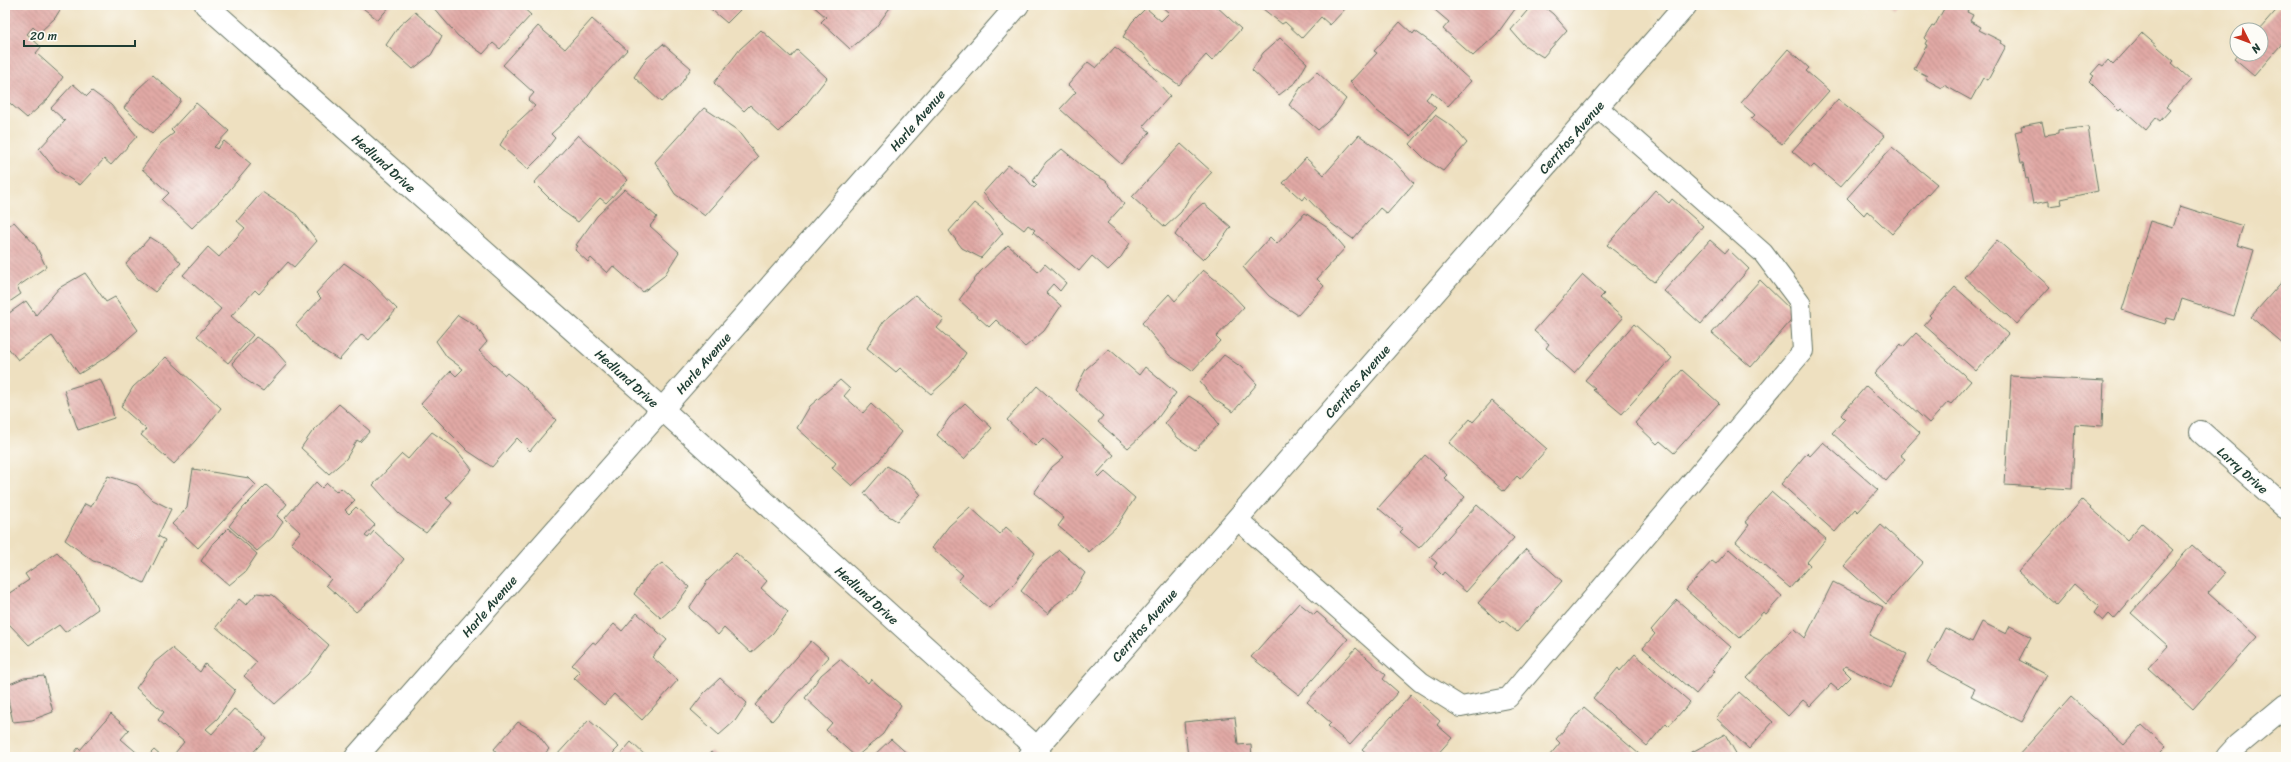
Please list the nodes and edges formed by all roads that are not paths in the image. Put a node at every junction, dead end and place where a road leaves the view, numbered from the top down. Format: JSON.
{"nodes":[{"id":1,"x":206,"y":5,"type":"edge"},
{"id":2,"x":1018,"y":5,"type":"edge"},
{"id":3,"x":1686,"y":5,"type":"edge"},
{"id":4,"x":1597,"y":107,"type":"junction"},
{"id":5,"x":662,"y":409,"type":"junction"},
{"id":6,"x":2200,"y":432,"type":"dead end"},
{"id":7,"x":2286,"y":508,"type":"edge"},
{"id":8,"x":1237,"y":519,"type":"junction"},
{"id":9,"x":2286,"y":705,"type":"edge"},
{"id":10,"x":1035,"y":754,"type":"edge"},
{"id":11,"x":356,"y":757,"type":"edge"},
{"id":12,"x":2227,"y":757,"type":"edge"}],
"edges":[{"from":1,"to":5,"type":"street","name":"Hedlund Drive"},
{"from":2,"to":5,"type":"street","name":"Harle Avenue"},
{"from":3,"to":4,"type":"street","name":"Cerritos Avenue"},
{"from":4,"to":8,"type":"street","name":"Cerritos Avenue"},
{"from":4,"to":8,"type":"lane"},
{"from":5,"to":10,"type":"street","name":"Hedlund Drive"},
{"from":5,"to":11,"type":"street","name":"Harle Avenue"},
{"from":6,"to":7,"type":"street","name":"Larry Drive"},
{"from":8,"to":10,"type":"street","name":"Cerritos Avenue"},
{"from":9,"to":12,"type":"street"}]}
